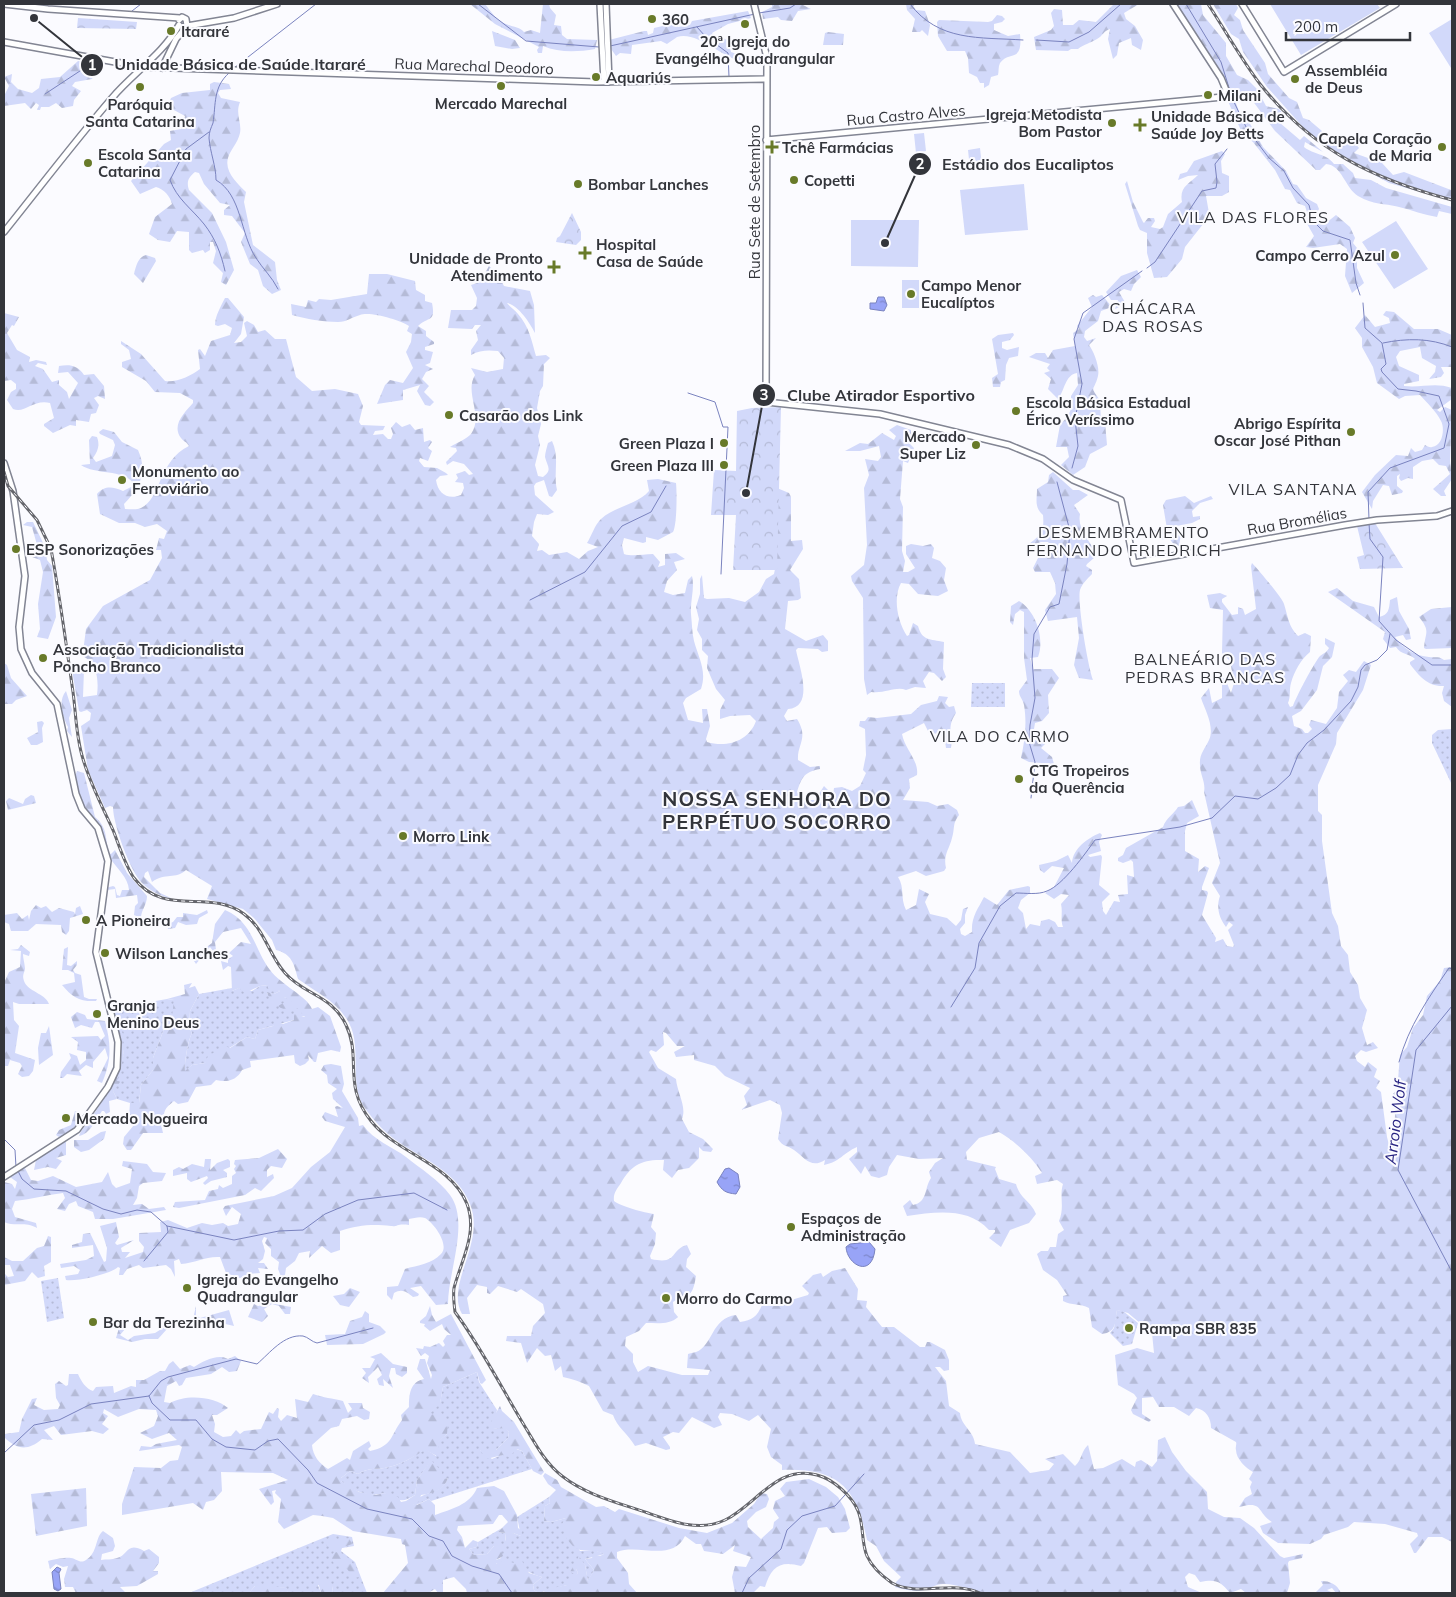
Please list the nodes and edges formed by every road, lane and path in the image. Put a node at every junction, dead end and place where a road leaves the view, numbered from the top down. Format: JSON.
{"nodes":[{"id":1,"x":4,"y":4,"type":"edge"},
{"id":2,"x":277,"y":4,"type":"edge"},
{"id":3,"x":600,"y":4,"type":"edge"},
{"id":4,"x":606,"y":4,"type":"edge"},
{"id":5,"x":754,"y":4,"type":"edge"},
{"id":6,"x":1173,"y":4,"type":"edge"},
{"id":7,"x":1242,"y":4,"type":"edge"},
{"id":8,"x":1396,"y":4,"type":"edge"},
{"id":9,"x":180,"y":18,"type":"junction"},
{"id":10,"x":168,"y":19,"type":"junction"},
{"id":11,"x":178,"y":24,"type":"junction"},
{"id":12,"x":187,"y":26,"type":"junction"},
{"id":13,"x":605,"y":41,"type":"junction"},
{"id":14,"x":4,"y":42,"type":"edge"},
{"id":15,"x":143,"y":67,"type":"junction"},
{"id":16,"x":162,"y":68,"type":"junction"},
{"id":17,"x":766,"y":79,"type":"junction"},
{"id":18,"x":606,"y":82,"type":"junction"},
{"id":19,"x":766,"y":140,"type":"junction"},
{"id":20,"x":4,"y":232,"type":"edge"},
{"id":21,"x":4,"y":463,"type":"edge"},
{"id":22,"x":1452,"y":511,"type":"edge"},
{"id":23,"x":1134,"y":563,"type":"joint"},
{"id":24,"x":4,"y":1177,"type":"edge"}],
"edges":[{"from":1,"to":10,"type":"street"},
{"from":2,"to":12,"type":"street"},
{"from":3,"to":13,"type":"street"},
{"from":4,"to":13,"type":"street"},
{"from":5,"to":17,"type":"street","name":"Rua Sete de Setembro"},
{"from":6,"to":19,"type":"street","name":"Rua Castro Alves"},
{"from":7,"to":8,"type":"street"},
{"from":9,"to":10,"type":"street"},
{"from":9,"to":11,"type":"street"},
{"from":9,"to":12,"type":"street"},
{"from":10,"to":11,"type":"street"},
{"from":11,"to":12,"type":"street"},
{"from":11,"to":15,"type":"street"},
{"from":12,"to":16,"type":"street"},
{"from":13,"to":18,"type":"street"},
{"from":14,"to":15,"type":"street","name":"Rua Marechal Deodoro"},
{"from":15,"to":16,"type":"street","name":"Rua Marechal Deodoro"},
{"from":15,"to":20,"type":"street"},
{"from":16,"to":18,"type":"street","name":"Rua Marechal Deodoro"},
{"from":17,"to":18,"type":"street","name":"Rua Marechal Deodoro"},
{"from":17,"to":19,"type":"street","name":"Rua Sete de Setembro"},
{"from":19,"to":23,"type":"street","name":"Rua Sete de Setembro"},
{"from":21,"to":24,"type":"street"},
{"from":22,"to":23,"type":"street","name":"Rua Bromélias"}]}
